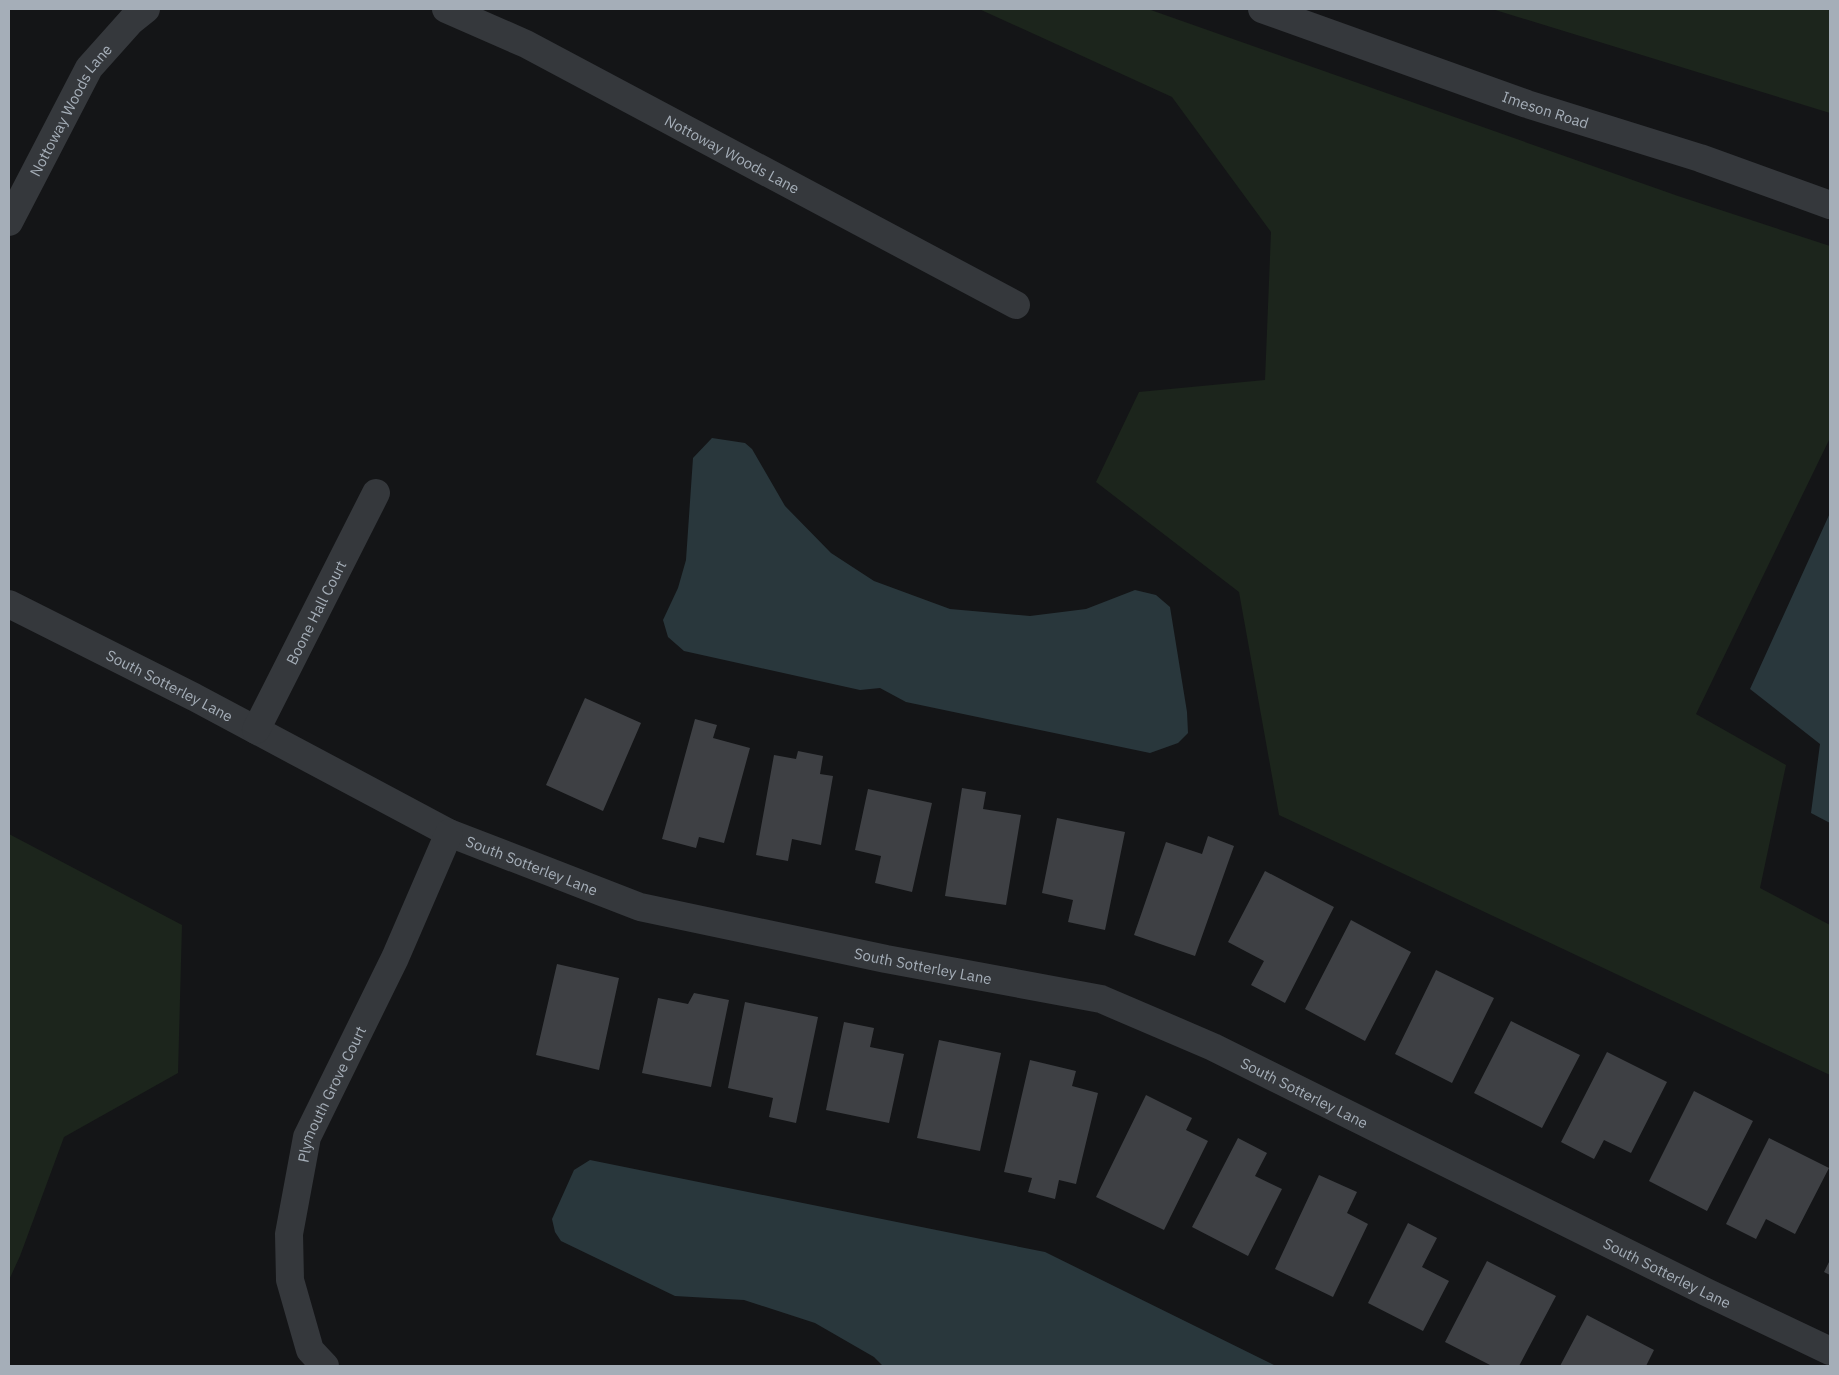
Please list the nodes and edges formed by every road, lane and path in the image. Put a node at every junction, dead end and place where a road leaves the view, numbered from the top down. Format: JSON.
{"nodes":[{"id":1,"x":146,"y":9,"type":"edge"},
{"id":2,"x":446,"y":9,"type":"edge"},
{"id":3,"x":1262,"y":9,"type":"edge"},
{"id":4,"x":1830,"y":206,"type":"edge"},
{"id":5,"x":9,"y":222,"type":"edge"},
{"id":6,"x":1016,"y":305,"type":"dead end"},
{"id":7,"x":376,"y":493,"type":"dead end"},
{"id":8,"x":9,"y":604,"type":"edge"},
{"id":9,"x":256,"y":730,"type":"junction"},
{"id":10,"x":449,"y":833,"type":"junction"},
{"id":11,"x":1830,"y":1351,"type":"edge"},
{"id":12,"x":325,"y":1366,"type":"edge"}],
"edges":[{"from":1,"to":5,"type":"street","name":"Nottoway Woods Lane"},
{"from":2,"to":6,"type":"street","name":"Nottoway Woods Lane"},
{"from":3,"to":4,"type":"street","name":"Imeson Road"},
{"from":7,"to":9,"type":"street","name":"Boone Hall Court"},
{"from":8,"to":9,"type":"street","name":"South Sotterley Lane"},
{"from":9,"to":10,"type":"street","name":"South Sotterley Lane"},
{"from":10,"to":11,"type":"street","name":"South Sotterley Lane"},
{"from":10,"to":12,"type":"street","name":"Plymouth Grove Court"}]}
